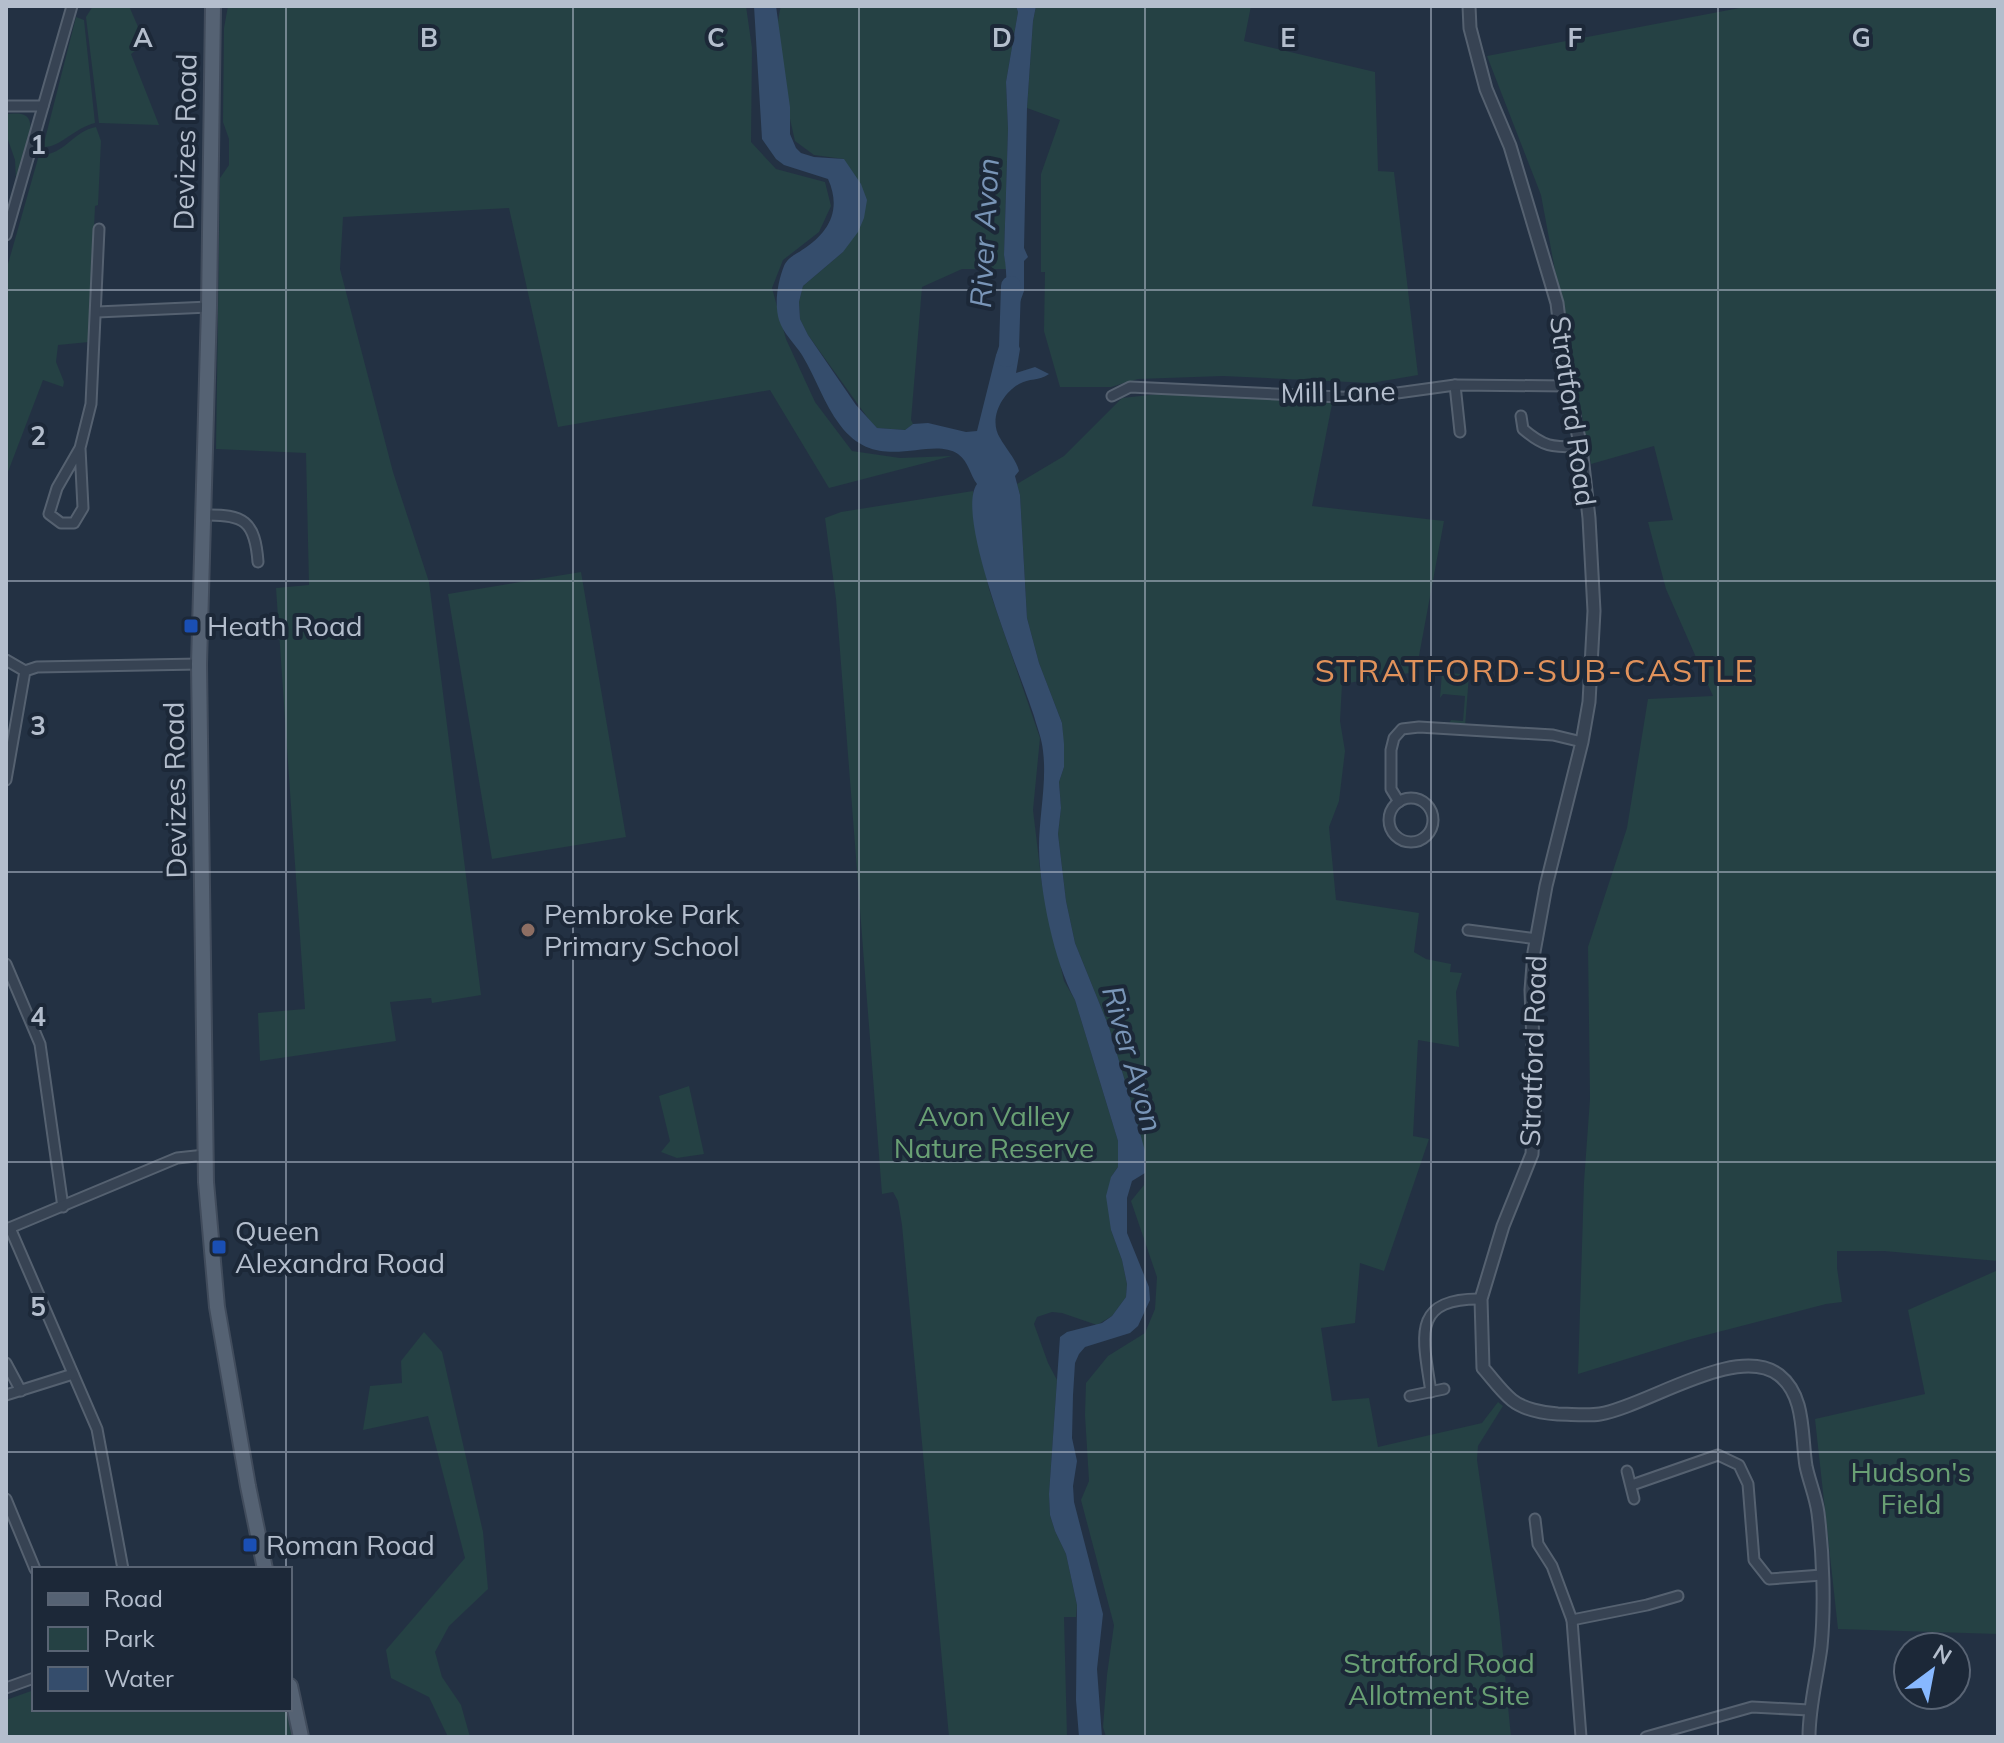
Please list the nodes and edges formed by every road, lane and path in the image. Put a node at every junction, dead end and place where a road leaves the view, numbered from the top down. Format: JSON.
{"nodes":[{"id":1,"x":72,"y":6,"type":"edge"},
{"id":2,"x":213,"y":6,"type":"edge"},
{"id":3,"x":1469,"y":6,"type":"edge"},
{"id":4,"x":6,"y":106,"type":"edge"},
{"id":5,"x":43,"y":106,"type":"junction"},
{"id":6,"x":99,"y":229,"type":"dead end"},
{"id":7,"x":6,"y":235,"type":"edge"},
{"id":8,"x":209,"y":307,"type":"junction"},
{"id":9,"x":97,"y":312,"type":"junction"},
{"id":10,"x":1455,"y":385,"type":"junction"},
{"id":11,"x":1567,"y":386,"type":"junction"},
{"id":12,"x":1112,"y":396,"type":"dead end"},
{"id":13,"x":1521,"y":416,"type":"dead end"},
{"id":14,"x":1460,"y":432,"type":"dead end"},
{"id":15,"x":1581,"y":447,"type":"junction"},
{"id":16,"x":80,"y":448,"type":"junction"},
{"id":17,"x":204,"y":515,"type":"junction"},
{"id":18,"x":258,"y":562,"type":"dead end"},
{"id":19,"x":6,"y":660,"type":"edge"},
{"id":20,"x":199,"y":664,"type":"junction"},
{"id":21,"x":25,"y":671,"type":"junction"},
{"id":22,"x":1582,"y":742,"type":"junction"},
{"id":23,"x":6,"y":780,"type":"edge"},
{"id":24,"x":1399,"y":802,"type":"junction"},
{"id":25,"x":1468,"y":930,"type":"dead end"},
{"id":26,"x":1537,"y":939,"type":"junction"},
{"id":27,"x":6,"y":964,"type":"edge"},
{"id":28,"x":205,"y":1155,"type":"junction"},
{"id":29,"x":63,"y":1207,"type":"junction"},
{"id":30,"x":8,"y":1229,"type":"edge"},
{"id":31,"x":1481,"y":1299,"type":"junction"},
{"id":32,"x":6,"y":1363,"type":"edge"},
{"id":33,"x":73,"y":1374,"type":"junction"},
{"id":34,"x":1444,"y":1389,"type":"dead end"},
{"id":35,"x":21,"y":1391,"type":"junction"},
{"id":36,"x":1431,"y":1392,"type":"junction"},
{"id":37,"x":6,"y":1395,"type":"edge"},
{"id":38,"x":1410,"y":1396,"type":"dead end"},
{"id":39,"x":1627,"y":1471,"type":"dead end"},
{"id":40,"x":1632,"y":1485,"type":"junction"},
{"id":41,"x":9,"y":1496,"type":"edge"},
{"id":42,"x":1634,"y":1499,"type":"dead end"},
{"id":43,"x":1535,"y":1519,"type":"dead end"},
{"id":44,"x":34,"y":1567,"type":"edge"},
{"id":45,"x":123,"y":1567,"type":"edge"},
{"id":46,"x":265,"y":1567,"type":"edge"},
{"id":47,"x":1822,"y":1575,"type":"junction"},
{"id":48,"x":1678,"y":1596,"type":"dead end"},
{"id":49,"x":1572,"y":1620,"type":"junction"},
{"id":50,"x":32,"y":1679,"type":"edge"},
{"id":51,"x":6,"y":1688,"type":"edge"},
{"id":52,"x":292,"y":1695,"type":"edge"},
{"id":53,"x":1809,"y":1710,"type":"junction"},
{"id":54,"x":1671,"y":1733,"type":"edge"},
{"id":55,"x":301,"y":1737,"type":"edge"},
{"id":56,"x":1581,"y":1737,"type":"edge"},
{"id":57,"x":1646,"y":1737,"type":"edge"},
{"id":58,"x":1809,"y":1737,"type":"edge"}],
"edges":[{"from":1,"to":5,"type":"street"},
{"from":2,"to":8,"type":"main road","name":"Devizes Road"},
{"from":3,"to":11,"type":"street","name":"Stratford Road"},
{"from":4,"to":5,"type":"street"},
{"from":5,"to":7,"type":"street"},
{"from":6,"to":9,"type":"street"},
{"from":8,"to":9,"type":"street"},
{"from":8,"to":17,"type":"main road","name":"Devizes Road"},
{"from":9,"to":16,"type":"street"},
{"from":10,"to":11,"type":"street","name":"Mill Lane"},
{"from":10,"to":12,"type":"street","name":"Mill Lane"},
{"from":10,"to":14,"type":"street"},
{"from":11,"to":15,"type":"street","name":"Stratford Road"},
{"from":13,"to":15,"type":"street"},
{"from":15,"to":22,"type":"street","name":"Stratford Road"},
{"from":16,"to":16,"type":"street"},
{"from":17,"to":18,"type":"street"},
{"from":17,"to":20,"type":"main road","name":"Devizes Road"},
{"from":19,"to":21,"type":"street"},
{"from":20,"to":21,"type":"street"},
{"from":20,"to":28,"type":"main road","name":"Devizes Road"},
{"from":21,"to":23,"type":"street"},
{"from":22,"to":24,"type":"street"},
{"from":22,"to":26,"type":"street","name":"Stratford Road"},
{"from":24,"to":24,"type":"street"},
{"from":25,"to":26,"type":"street"},
{"from":26,"to":31,"type":"street","name":"Stratford Road"},
{"from":27,"to":29,"type":"street"},
{"from":28,"to":29,"type":"street"},
{"from":28,"to":46,"type":"main road","name":"Devizes Road"},
{"from":29,"to":30,"type":"street"},
{"from":30,"to":33,"type":"street"},
{"from":31,"to":36,"type":"street"},
{"from":31,"to":47,"type":"street","name":"Stratford Road"},
{"from":32,"to":35,"type":"street"},
{"from":33,"to":35,"type":"street"},
{"from":33,"to":45,"type":"street"},
{"from":34,"to":36,"type":"street"},
{"from":35,"to":37,"type":"street"},
{"from":36,"to":38,"type":"street"},
{"from":39,"to":40,"type":"street"},
{"from":40,"to":42,"type":"street"},
{"from":40,"to":47,"type":"street"},
{"from":41,"to":44,"type":"street"},
{"from":43,"to":49,"type":"street"},
{"from":47,"to":53,"type":"street","name":"Stratford Road"},
{"from":48,"to":49,"type":"street"},
{"from":49,"to":56,"type":"street"},
{"from":50,"to":51,"type":"street"},
{"from":52,"to":55,"type":"main road"},
{"from":53,"to":54,"type":"street"},
{"from":53,"to":58,"type":"street","name":"Stratford Road"},
{"from":54,"to":57,"type":"street"}]}
